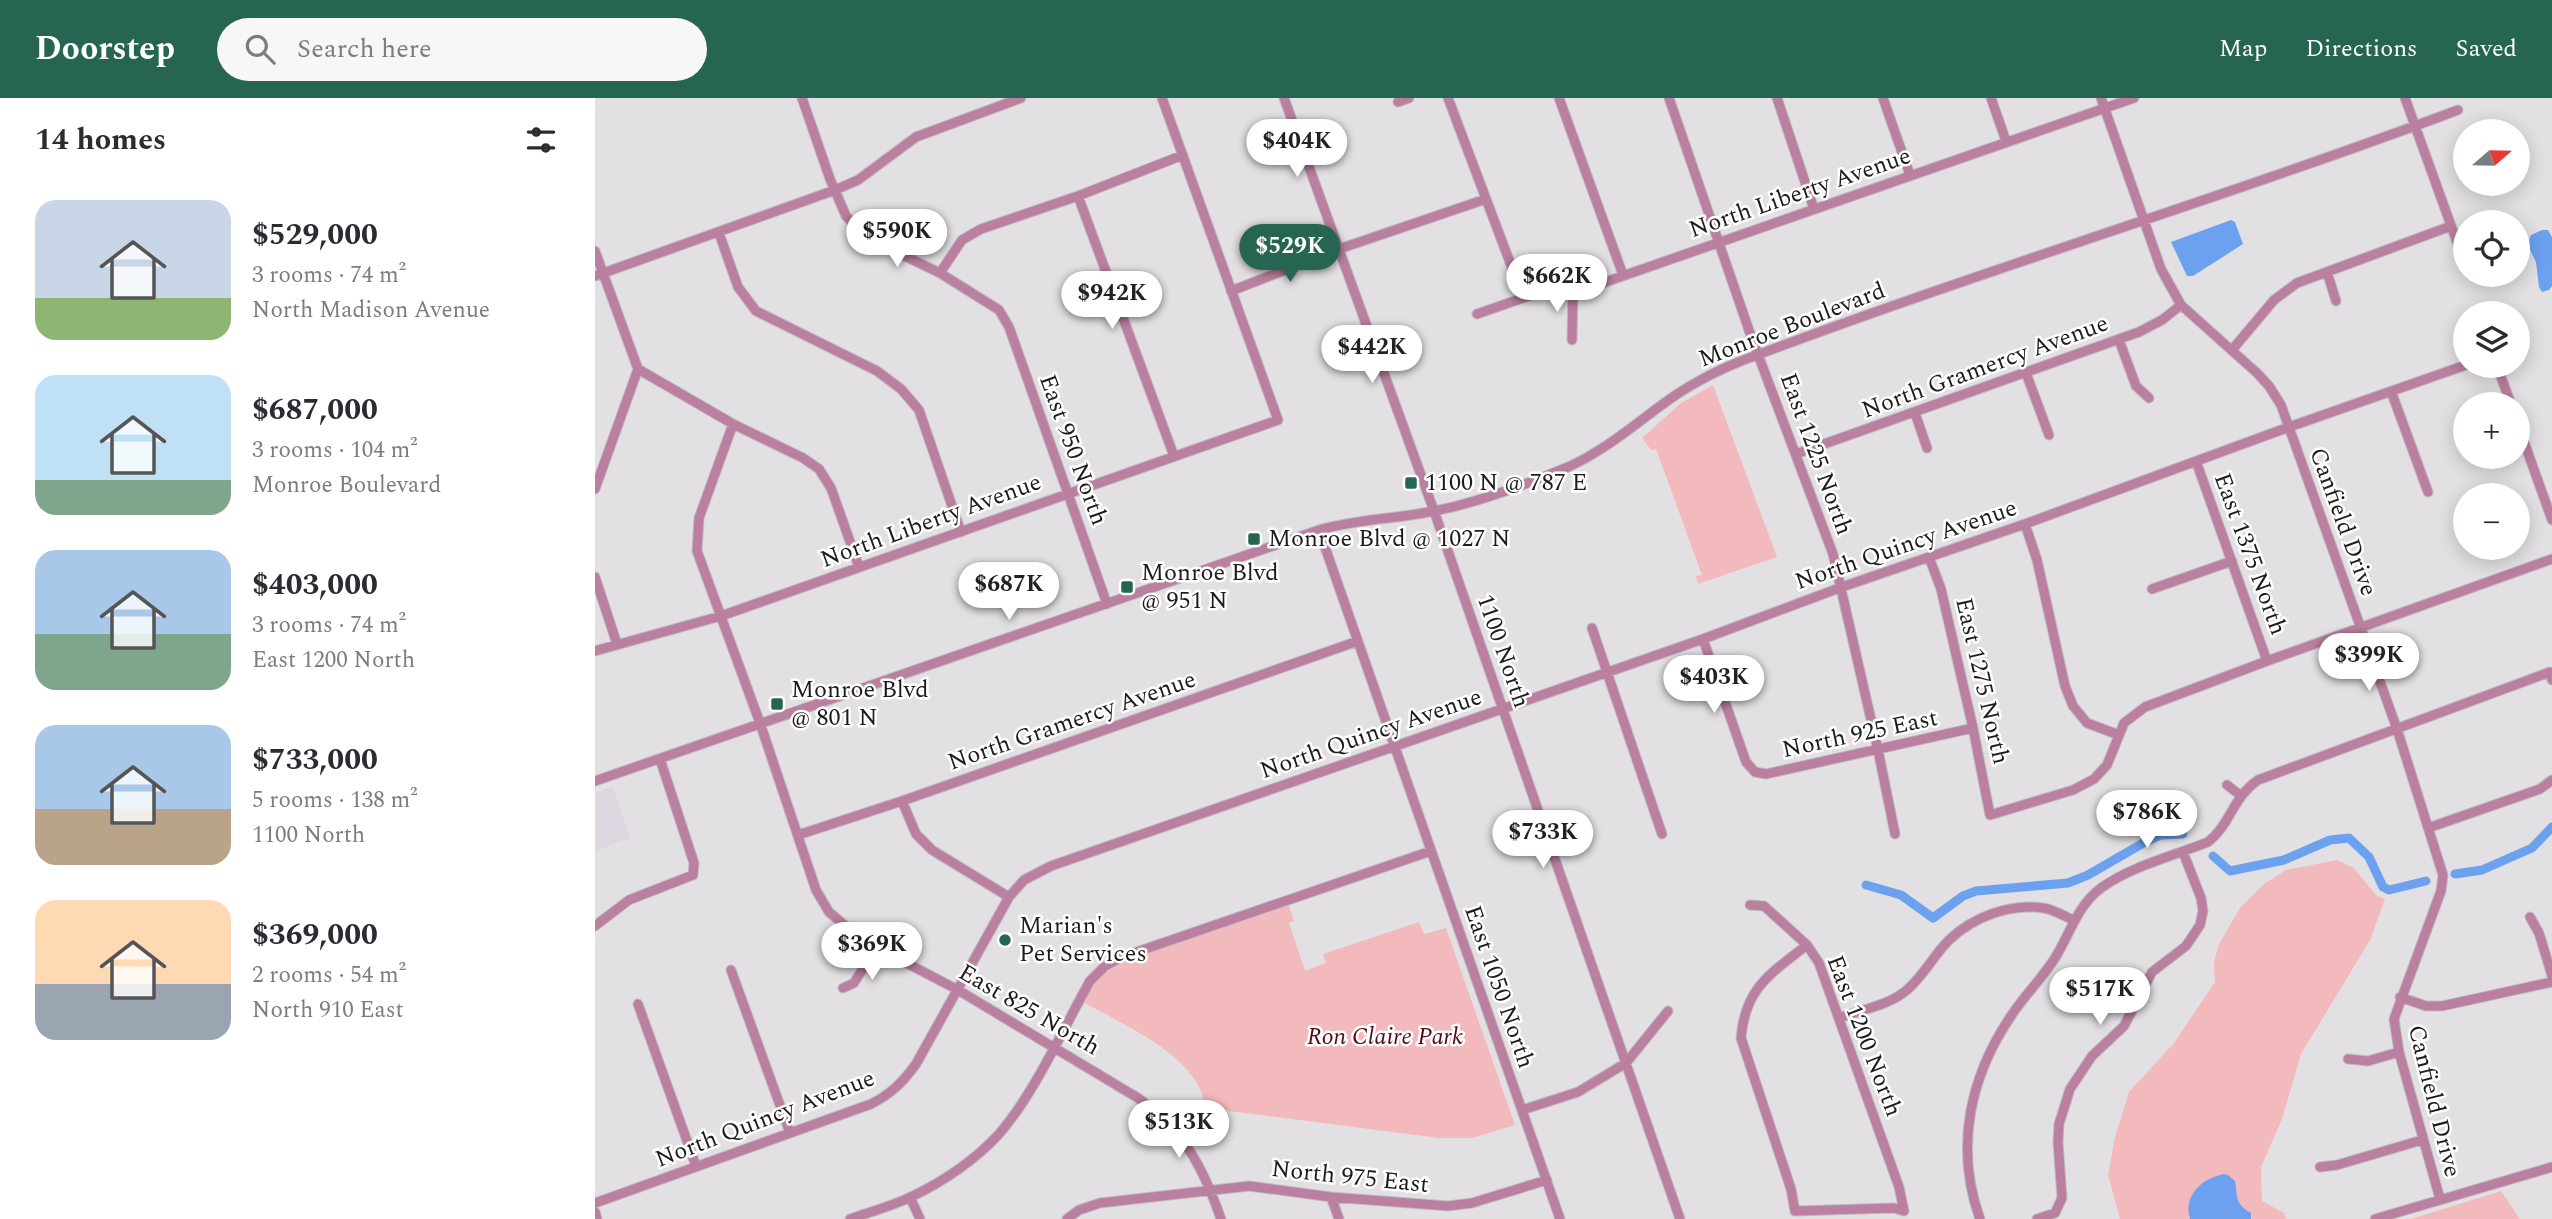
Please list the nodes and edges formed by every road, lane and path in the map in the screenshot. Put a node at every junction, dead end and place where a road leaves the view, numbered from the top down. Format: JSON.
{"nodes":[{"id":1,"x":802,"y":98,"type":"edge"},
{"id":2,"x":1021,"y":98,"type":"edge"},
{"id":3,"x":1162,"y":98,"type":"edge"},
{"id":4,"x":1284,"y":98,"type":"edge"},
{"id":5,"x":1409,"y":98,"type":"edge"},
{"id":6,"x":1448,"y":98,"type":"edge"},
{"id":7,"x":1559,"y":98,"type":"edge"},
{"id":8,"x":1669,"y":98,"type":"edge"},
{"id":9,"x":1777,"y":98,"type":"edge"},
{"id":10,"x":1883,"y":98,"type":"edge"},
{"id":11,"x":1991,"y":98,"type":"edge"},
{"id":12,"x":2134,"y":98,"type":"edge"},
{"id":13,"x":2405,"y":98,"type":"edge"},
{"id":14,"x":1398,"y":102,"type":"dead end"},
{"id":15,"x":2103,"y":103,"type":"edge"},
{"id":16,"x":2458,"y":110,"type":"dead end"},
{"id":17,"x":2415,"y":127,"type":"junction"},
{"id":18,"x":2006,"y":141,"type":"junction"},
{"id":19,"x":1183,"y":155,"type":"junction"},
{"id":20,"x":1910,"y":175,"type":"junction"},
{"id":21,"x":835,"y":190,"type":"junction"},
{"id":22,"x":1078,"y":196,"type":"junction"},
{"id":23,"x":1486,"y":200,"type":"junction"},
{"id":24,"x":1814,"y":209,"type":"junction"},
{"id":25,"x":2143,"y":222,"type":"junction"},
{"id":26,"x":2451,"y":226,"type":"junction"},
{"id":27,"x":2453,"y":232,"type":"edge"},
{"id":28,"x":719,"y":233,"type":"junction"},
{"id":29,"x":1718,"y":241,"type":"junction"},
{"id":30,"x":1339,"y":249,"type":"junction"},
{"id":31,"x":595,"y":251,"type":"edge"},
{"id":32,"x":2327,"y":272,"type":"junction"},
{"id":33,"x":940,"y":274,"type":"junction"},
{"id":34,"x":599,"y":275,"type":"edge"},
{"id":35,"x":1623,"y":275,"type":"junction"},
{"id":36,"x":1573,"y":289,"type":"junction"},
{"id":37,"x":1231,"y":291,"type":"junction"},
{"id":38,"x":1523,"y":297,"type":"junction"},
{"id":39,"x":2336,"y":301,"type":"dead end"},
{"id":40,"x":2181,"y":305,"type":"junction"},
{"id":41,"x":1477,"y":314,"type":"dead end"},
{"id":42,"x":1572,"y":340,"type":"dead end"},
{"id":43,"x":2119,"y":340,"type":"junction"},
{"id":44,"x":2232,"y":350,"type":"junction"},
{"id":45,"x":1758,"y":354,"type":"junction"},
{"id":46,"x":638,"y":369,"type":"junction"},
{"id":47,"x":2453,"y":370,"type":"edge"},
{"id":48,"x":2026,"y":373,"type":"junction"},
{"id":49,"x":2391,"y":391,"type":"junction"},
{"id":50,"x":2149,"y":398,"type":"dead end"},
{"id":51,"x":1915,"y":413,"type":"junction"},
{"id":52,"x":733,"y":424,"type":"junction"},
{"id":53,"x":2289,"y":427,"type":"junction"},
{"id":54,"x":2049,"y":435,"type":"dead end"},
{"id":55,"x":1927,"y":448,"type":"dead end"},
{"id":56,"x":1796,"y":454,"type":"junction"},
{"id":57,"x":1174,"y":456,"type":"junction"},
{"id":58,"x":2530,"y":459,"type":"edge"},
{"id":59,"x":2196,"y":461,"type":"junction"},
{"id":60,"x":595,"y":489,"type":"edge"},
{"id":61,"x":2428,"y":492,"type":"dead end"},
{"id":62,"x":1069,"y":493,"type":"junction"},
{"id":63,"x":1434,"y":511,"type":"junction"},
{"id":64,"x":2552,"y":520,"type":"edge"},
{"id":65,"x":2025,"y":524,"type":"junction"},
{"id":66,"x":1319,"y":530,"type":"junction"},
{"id":67,"x":961,"y":532,"type":"junction"},
{"id":68,"x":1929,"y":557,"type":"junction"},
{"id":69,"x":2552,"y":559,"type":"edge"},
{"id":70,"x":2232,"y":561,"type":"junction"},
{"id":71,"x":859,"y":567,"type":"junction"},
{"id":72,"x":595,"y":577,"type":"edge"},
{"id":73,"x":1842,"y":587,"type":"junction"},
{"id":74,"x":2152,"y":589,"type":"dead end"},
{"id":75,"x":1107,"y":604,"type":"junction"},
{"id":76,"x":721,"y":616,"type":"junction"},
{"id":77,"x":1592,"y":628,"type":"dead end"},
{"id":78,"x":2361,"y":628,"type":"junction"},
{"id":79,"x":1703,"y":639,"type":"junction"},
{"id":80,"x":1358,"y":641,"type":"junction"},
{"id":81,"x":617,"y":644,"type":"junction"},
{"id":82,"x":595,"y":651,"type":"edge"},
{"id":83,"x":2267,"y":661,"type":"junction"},
{"id":84,"x":1605,"y":672,"type":"junction"},
{"id":85,"x":2551,"y":676,"type":"edge"},
{"id":86,"x":1503,"y":709,"type":"junction"},
{"id":87,"x":760,"y":723,"type":"junction"},
{"id":88,"x":1973,"y":728,"type":"junction"},
{"id":89,"x":2397,"y":729,"type":"junction"},
{"id":90,"x":2119,"y":735,"type":"junction"},
{"id":91,"x":1395,"y":746,"type":"junction"},
{"id":92,"x":1878,"y":750,"type":"junction"},
{"id":93,"x":660,"y":759,"type":"junction"},
{"id":94,"x":2552,"y":780,"type":"edge"},
{"id":95,"x":595,"y":781,"type":"edge"},
{"id":96,"x":2227,"y":785,"type":"dead end"},
{"id":97,"x":2240,"y":795,"type":"junction"},
{"id":98,"x":902,"y":801,"type":"junction"},
{"id":99,"x":2428,"y":828,"type":"junction"},
{"id":100,"x":1662,"y":834,"type":"dead end"},
{"id":101,"x":1895,"y":834,"type":"dead end"},
{"id":102,"x":798,"y":835,"type":"junction"},
{"id":103,"x":1431,"y":850,"type":"junction"},
{"id":104,"x":2183,"y":852,"type":"junction"},
{"id":105,"x":1009,"y":897,"type":"junction"},
{"id":106,"x":1750,"y":905,"type":"dead end"},
{"id":107,"x":2530,"y":917,"type":"dead end"},
{"id":108,"x":2073,"y":920,"type":"junction"},
{"id":109,"x":595,"y":926,"type":"edge"},
{"id":110,"x":1807,"y":944,"type":"junction"},
{"id":111,"x":876,"y":947,"type":"junction"},
{"id":112,"x":731,"y":970,"type":"dead end"},
{"id":113,"x":2552,"y":976,"type":"edge"},
{"id":114,"x":2552,"y":982,"type":"edge"},
{"id":115,"x":843,"y":988,"type":"dead end"},
{"id":116,"x":958,"y":990,"type":"junction"},
{"id":117,"x":2400,"y":997,"type":"junction"},
{"id":118,"x":638,"y":1004,"type":"dead end"},
{"id":119,"x":1668,"y":1011,"type":"dead end"},
{"id":120,"x":1839,"y":1018,"type":"junction"},
{"id":121,"x":1053,"y":1046,"type":"junction"},
{"id":122,"x":2399,"y":1052,"type":"junction"},
{"id":123,"x":2348,"y":1059,"type":"dead end"},
{"id":124,"x":1626,"y":1063,"type":"junction"},
{"id":125,"x":1522,"y":1110,"type":"junction"},
{"id":126,"x":790,"y":1133,"type":"junction"},
{"id":127,"x":2422,"y":1140,"type":"junction"},
{"id":128,"x":696,"y":1166,"type":"junction"},
{"id":129,"x":2320,"y":1167,"type":"dead end"},
{"id":130,"x":2552,"y":1167,"type":"edge"},
{"id":131,"x":1547,"y":1180,"type":"junction"},
{"id":132,"x":1211,"y":1190,"type":"junction"},
{"id":133,"x":910,"y":1197,"type":"junction"},
{"id":134,"x":1331,"y":1197,"type":"junction"},
{"id":135,"x":2439,"y":1199,"type":"junction"},
{"id":136,"x":595,"y":1203,"type":"edge"},
{"id":137,"x":595,"y":1212,"type":"edge"},
{"id":138,"x":1835,"y":1214,"type":"edge"},
{"id":139,"x":2059,"y":1216,"type":"edge"},
{"id":140,"x":597,"y":1219,"type":"edge"},
{"id":141,"x":850,"y":1219,"type":"edge"},
{"id":142,"x":920,"y":1219,"type":"edge"},
{"id":143,"x":1067,"y":1219,"type":"edge"},
{"id":144,"x":1221,"y":1219,"type":"edge"},
{"id":145,"x":1339,"y":1219,"type":"edge"},
{"id":146,"x":1560,"y":1219,"type":"edge"},
{"id":147,"x":1680,"y":1219,"type":"edge"},
{"id":148,"x":1979,"y":1219,"type":"edge"},
{"id":149,"x":2036,"y":1219,"type":"edge"},
{"id":150,"x":2375,"y":1219,"type":"edge"}],
"edges":[{"from":1,"to":21,"type":"street"},
{"from":2,"to":21,"type":"street"},
{"from":3,"to":19,"type":"street"},
{"from":4,"to":30,"type":"street","name":"1100 North"},
{"from":5,"to":14,"type":"street"},
{"from":6,"to":23,"type":"street"},
{"from":7,"to":35,"type":"street"},
{"from":8,"to":29,"type":"street","name":"East 1225 North"},
{"from":9,"to":24,"type":"street"},
{"from":10,"to":20,"type":"street"},
{"from":11,"to":18,"type":"street"},
{"from":12,"to":15,"type":"street","name":"North Liberty Avenue"},
{"from":13,"to":17,"type":"street"},
{"from":15,"to":18,"type":"street","name":"North Liberty Avenue"},
{"from":15,"to":25,"type":"street","name":"Canfield Drive"},
{"from":16,"to":17,"type":"street","name":"Monroe Boulevard"},
{"from":17,"to":25,"type":"street","name":"Monroe Boulevard"},
{"from":17,"to":26,"type":"street"},
{"from":18,"to":20,"type":"street","name":"North Liberty Avenue"},
{"from":19,"to":22,"type":"street"},
{"from":19,"to":37,"type":"street"},
{"from":20,"to":24,"type":"street","name":"North Liberty Avenue"},
{"from":21,"to":28,"type":"street"},
{"from":21,"to":33,"type":"street"},
{"from":22,"to":33,"type":"street"},
{"from":22,"to":57,"type":"street"},
{"from":23,"to":30,"type":"street"},
{"from":23,"to":38,"type":"street"},
{"from":24,"to":29,"type":"street","name":"North Liberty Avenue"},
{"from":25,"to":40,"type":"street","name":"Canfield Drive"},
{"from":25,"to":45,"type":"street","name":"Monroe Boulevard"},
{"from":26,"to":27,"type":"street"},
{"from":26,"to":32,"type":"street"},
{"from":28,"to":34,"type":"street"},
{"from":28,"to":67,"type":"street"},
{"from":29,"to":35,"type":"street","name":"North Liberty Avenue"},
{"from":29,"to":45,"type":"street","name":"East 1225 North"},
{"from":30,"to":37,"type":"street"},
{"from":30,"to":63,"type":"street","name":"1100 North"},
{"from":31,"to":34,"type":"street"},
{"from":32,"to":39,"type":"street"},
{"from":32,"to":44,"type":"street"},
{"from":33,"to":62,"type":"street","name":"East 950 North"},
{"from":34,"to":46,"type":"street"},
{"from":35,"to":36,"type":"street","name":"North Liberty Avenue"},
{"from":36,"to":38,"type":"street","name":"North Liberty Avenue"},
{"from":36,"to":42,"type":"street"},
{"from":37,"to":57,"type":"street","name":"North Liberty Avenue"},
{"from":38,"to":41,"type":"street","name":"North Liberty Avenue"},
{"from":40,"to":43,"type":"street","name":"North Gramercy Avenue"},
{"from":40,"to":44,"type":"street","name":"Canfield Drive"},
{"from":43,"to":48,"type":"street","name":"North Gramercy Avenue"},
{"from":43,"to":50,"type":"street"},
{"from":44,"to":53,"type":"street","name":"Canfield Drive"},
{"from":45,"to":56,"type":"street","name":"East 1225 North"},
{"from":45,"to":63,"type":"street","name":"Monroe Boulevard"},
{"from":46,"to":52,"type":"street"},
{"from":46,"to":60,"type":"street"},
{"from":47,"to":49,"type":"street","name":"North Quincy Avenue"},
{"from":48,"to":51,"type":"street","name":"North Gramercy Avenue"},
{"from":48,"to":54,"type":"street"},
{"from":49,"to":53,"type":"street","name":"North Quincy Avenue"},
{"from":49,"to":61,"type":"street"},
{"from":51,"to":55,"type":"street"},
{"from":51,"to":56,"type":"street","name":"North Gramercy Avenue"},
{"from":52,"to":71,"type":"street"},
{"from":52,"to":76,"type":"street"},
{"from":53,"to":59,"type":"street","name":"North Quincy Avenue"},
{"from":53,"to":78,"type":"street","name":"Canfield Drive"},
{"from":56,"to":73,"type":"street","name":"East 1225 North"},
{"from":57,"to":62,"type":"street","name":"North Liberty Avenue"},
{"from":58,"to":64,"type":"street"},
{"from":59,"to":65,"type":"street","name":"North Quincy Avenue"},
{"from":59,"to":70,"type":"street","name":"East 1375 North"},
{"from":62,"to":67,"type":"street","name":"North Liberty Avenue"},
{"from":62,"to":75,"type":"street","name":"East 950 North"},
{"from":63,"to":66,"type":"street","name":"Monroe Boulevard"},
{"from":63,"to":86,"type":"street","name":"1100 North"},
{"from":65,"to":68,"type":"street","name":"North Quincy Avenue"},
{"from":65,"to":90,"type":"street"},
{"from":66,"to":75,"type":"street","name":"Monroe Boulevard"},
{"from":66,"to":80,"type":"street","name":"East 1050 North"},
{"from":67,"to":71,"type":"street","name":"North Liberty Avenue"},
{"from":68,"to":73,"type":"street","name":"North Quincy Avenue"},
{"from":68,"to":88,"type":"street","name":"East 1275 North"},
{"from":69,"to":78,"type":"street"},
{"from":70,"to":74,"type":"street"},
{"from":70,"to":83,"type":"street","name":"East 1375 North"},
{"from":71,"to":76,"type":"street","name":"North Liberty Avenue"},
{"from":72,"to":81,"type":"street"},
{"from":73,"to":79,"type":"street","name":"North Quincy Avenue"},
{"from":73,"to":92,"type":"street","name":"East 1225 North"},
{"from":75,"to":87,"type":"street","name":"Monroe Boulevard"},
{"from":76,"to":81,"type":"street","name":"North Liberty Avenue"},
{"from":76,"to":87,"type":"street"},
{"from":77,"to":84,"type":"street"},
{"from":78,"to":83,"type":"street"},
{"from":78,"to":89,"type":"street","name":"Canfield Drive"},
{"from":79,"to":84,"type":"street","name":"North Quincy Avenue"},
{"from":79,"to":92,"type":"street","name":"North 925 East"},
{"from":80,"to":91,"type":"street","name":"East 1050 North"},
{"from":80,"to":98,"type":"street","name":"North Gramercy Avenue"},
{"from":81,"to":82,"type":"street","name":"North Liberty Avenue"},
{"from":83,"to":90,"type":"street"},
{"from":84,"to":86,"type":"street","name":"North Quincy Avenue"},
{"from":84,"to":100,"type":"street"},
{"from":85,"to":89,"type":"street"},
{"from":86,"to":91,"type":"street","name":"North Quincy Avenue"},
{"from":86,"to":124,"type":"street","name":"1100 North"},
{"from":87,"to":93,"type":"street","name":"Monroe Boulevard"},
{"from":87,"to":102,"type":"street"},
{"from":88,"to":90,"type":"street","name":"East 1275 North"},
{"from":88,"to":92,"type":"street","name":"North 925 East"},
{"from":89,"to":97,"type":"street"},
{"from":89,"to":99,"type":"street","name":"Canfield Drive"},
{"from":91,"to":103,"type":"street","name":"East 1050 North"},
{"from":91,"to":105,"type":"street","name":"North Quincy Avenue"},
{"from":92,"to":101,"type":"street","name":"East 1225 North"},
{"from":93,"to":95,"type":"street","name":"Monroe Boulevard"},
{"from":93,"to":109,"type":"street"},
{"from":94,"to":99,"type":"street"},
{"from":96,"to":97,"type":"street"},
{"from":97,"to":104,"type":"street"},
{"from":98,"to":102,"type":"street","name":"North Gramercy Avenue"},
{"from":98,"to":105,"type":"street"},
{"from":99,"to":117,"type":"street","name":"Canfield Drive"},
{"from":102,"to":111,"type":"street","name":"East 825 North"},
{"from":103,"to":121,"type":"street"},
{"from":103,"to":125,"type":"street","name":"East 1050 North"},
{"from":104,"to":108,"type":"street"},
{"from":104,"to":139,"type":"street"},
{"from":105,"to":116,"type":"street","name":"North Quincy Avenue"},
{"from":106,"to":110,"type":"street","name":"East 1200 North"},
{"from":107,"to":113,"type":"street"},
{"from":108,"to":120,"type":"street"},
{"from":108,"to":148,"type":"street"},
{"from":110,"to":120,"type":"street","name":"East 1200 North"},
{"from":110,"to":138,"type":"street"},
{"from":111,"to":115,"type":"street"},
{"from":111,"to":116,"type":"street","name":"East 825 North"},
{"from":112,"to":126,"type":"street"},
{"from":114,"to":117,"type":"street"},
{"from":116,"to":121,"type":"street","name":"East 825 North"},
{"from":116,"to":126,"type":"street","name":"North Quincy Avenue"},
{"from":117,"to":122,"type":"street","name":"Canfield Drive"},
{"from":118,"to":128,"type":"street"},
{"from":119,"to":124,"type":"street"},
{"from":120,"to":138,"type":"street","name":"East 1200 North"},
{"from":121,"to":132,"type":"street","name":"East 825 North"},
{"from":121,"to":133,"type":"street"},
{"from":122,"to":123,"type":"street"},
{"from":122,"to":127,"type":"street","name":"Canfield Drive"},
{"from":124,"to":125,"type":"street"},
{"from":124,"to":147,"type":"street","name":"1100 North"},
{"from":125,"to":131,"type":"street","name":"East 1050 North"},
{"from":126,"to":128,"type":"street","name":"North Quincy Avenue"},
{"from":127,"to":129,"type":"street"},
{"from":127,"to":135,"type":"street","name":"Canfield Drive"},
{"from":128,"to":136,"type":"street","name":"North Quincy Avenue"},
{"from":130,"to":135,"type":"street"},
{"from":131,"to":134,"type":"street","name":"North 975 East"},
{"from":131,"to":146,"type":"street","name":"East 1050 North"},
{"from":132,"to":134,"type":"street","name":"North 975 East"},
{"from":132,"to":143,"type":"street","name":"North 975 East"},
{"from":132,"to":144,"type":"street","name":"East 825 North"},
{"from":133,"to":141,"type":"street"},
{"from":133,"to":142,"type":"street"},
{"from":134,"to":145,"type":"street"},
{"from":135,"to":150,"type":"street"},
{"from":137,"to":140,"type":"street"},
{"from":139,"to":149,"type":"street"}]}
